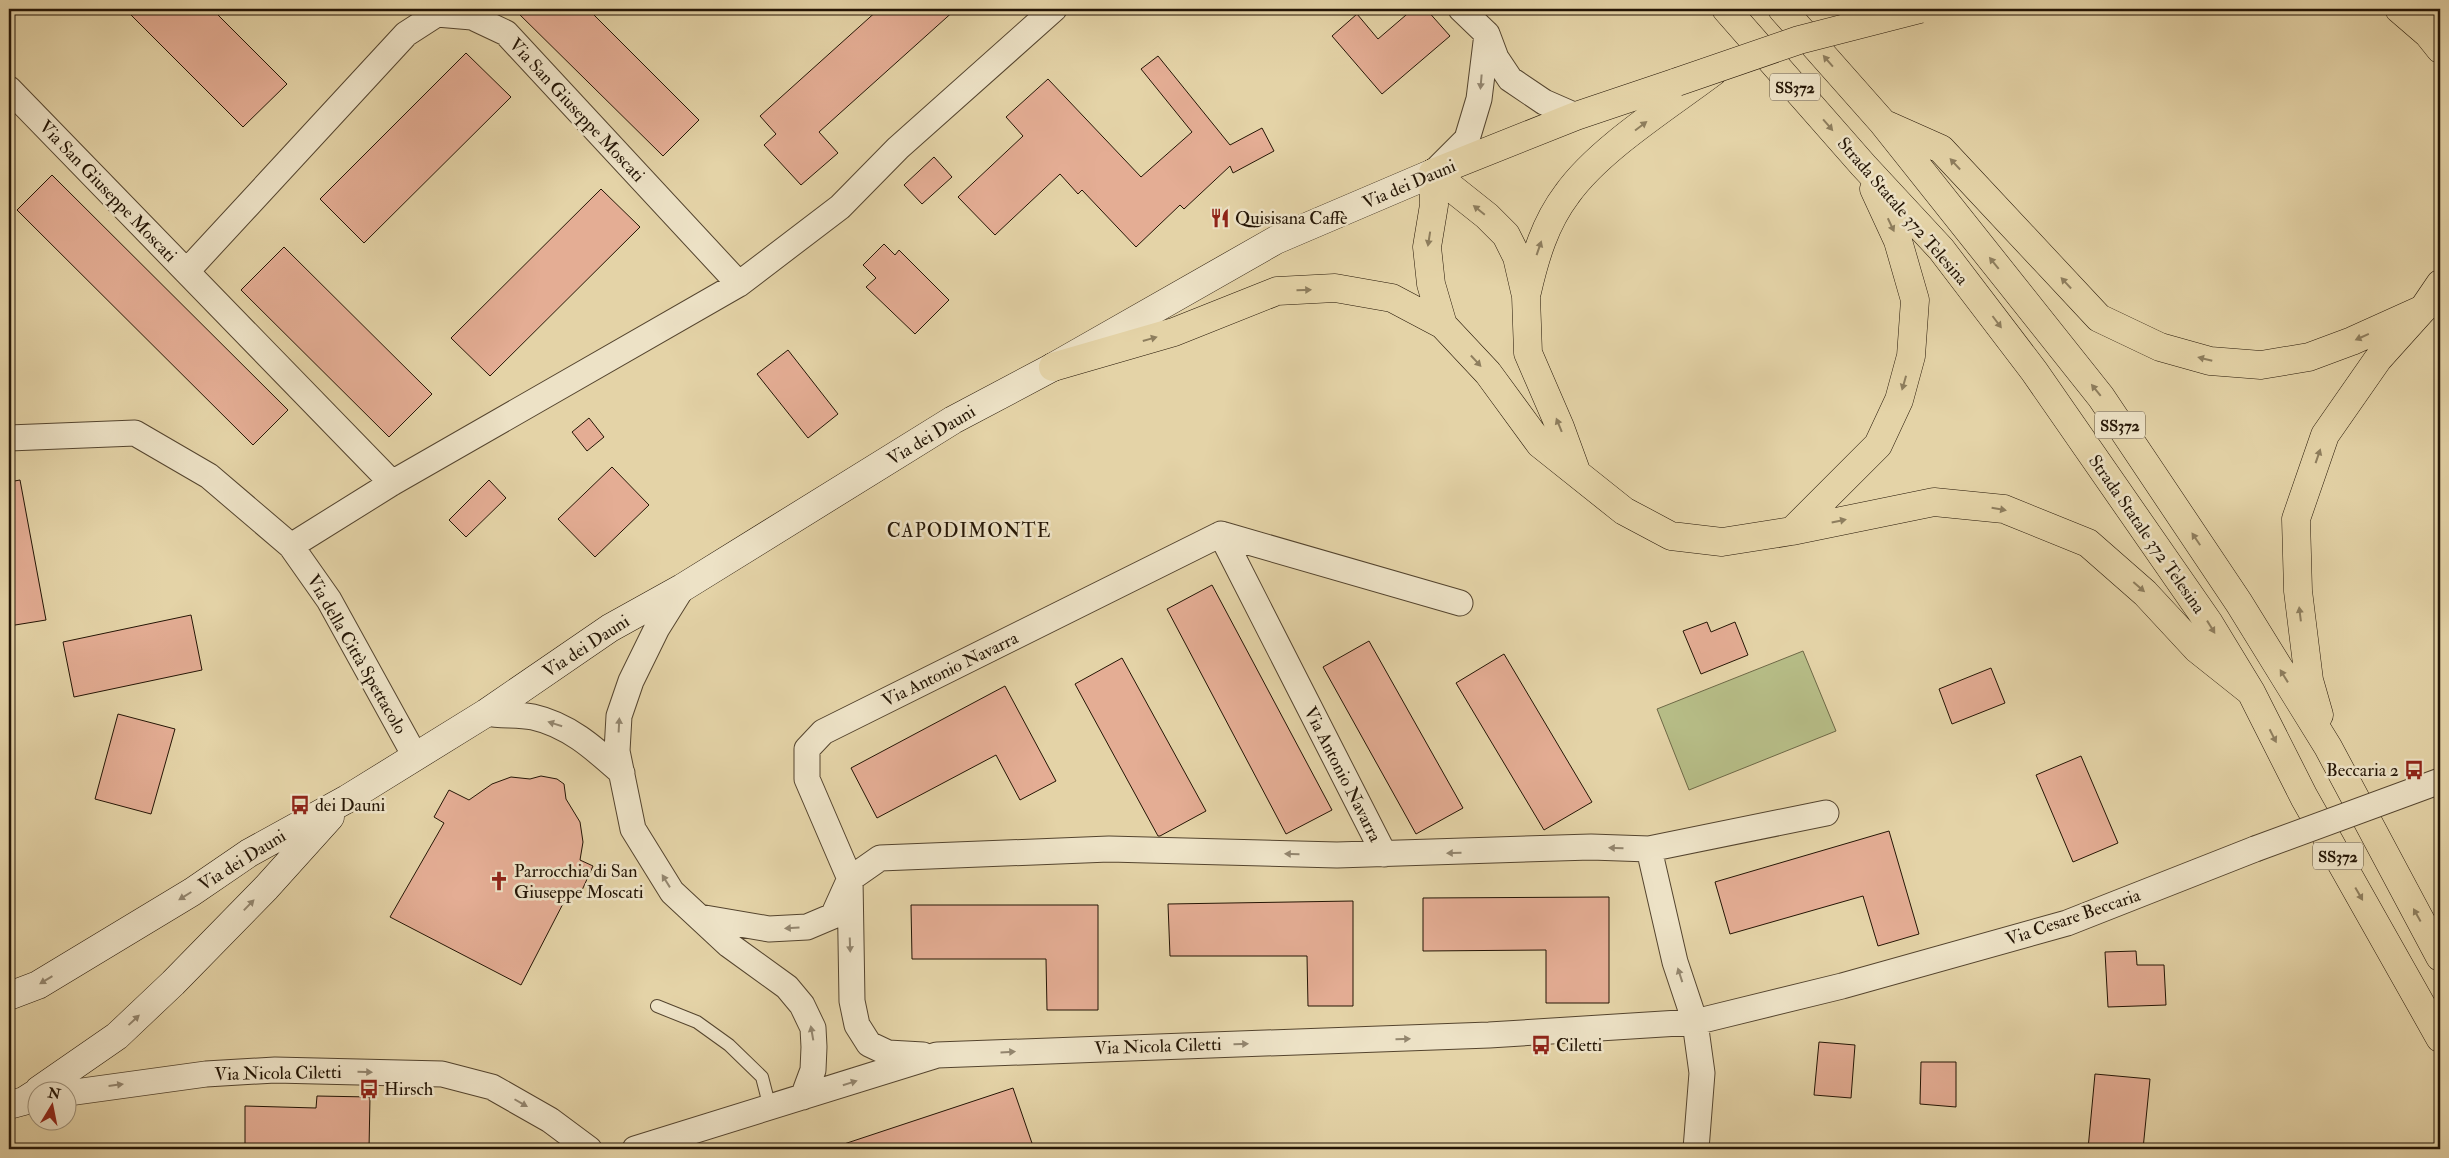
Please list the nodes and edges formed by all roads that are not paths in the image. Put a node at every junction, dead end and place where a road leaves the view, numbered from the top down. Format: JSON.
{"nodes":[{"id":1,"x":1054,"y":9,"type":"edge"},
{"id":2,"x":1461,"y":9,"type":"edge"},
{"id":3,"x":1726,"y":9,"type":"edge"},
{"id":4,"x":1782,"y":9,"type":"edge"},
{"id":5,"x":1920,"y":9,"type":"edge"},
{"id":6,"x":2399,"y":9,"type":"edge"},
{"id":7,"x":2435,"y":9,"type":"edge"},
{"id":8,"x":1487,"y":34,"type":"junction"},
{"id":9,"x":2440,"y":38,"type":"edge"},
{"id":10,"x":2440,"y":48,"type":"edge"},
{"id":11,"x":1722,"y":66,"type":"junction"},
{"id":12,"x":9,"y":89,"type":"edge"},
{"id":13,"x":1576,"y":116,"type":"junction"},
{"id":14,"x":1883,"y":123,"type":"junction"},
{"id":15,"x":1863,"y":165,"type":"junction"},
{"id":16,"x":1433,"y":173,"type":"junction"},
{"id":17,"x":186,"y":272,"type":"junction"},
{"id":18,"x":739,"y":284,"type":"junction"},
{"id":19,"x":2440,"y":284,"type":"edge"},
{"id":20,"x":1526,"y":296,"type":"junction"},
{"id":21,"x":2423,"y":309,"type":"junction"},
{"id":22,"x":1443,"y":325,"type":"junction"},
{"id":23,"x":1053,"y":367,"type":"junction"},
{"id":24,"x":9,"y":438,"type":"edge"},
{"id":25,"x":1576,"y":471,"type":"junction"},
{"id":26,"x":392,"y":483,"type":"junction"},
{"id":27,"x":1792,"y":531,"type":"junction"},
{"id":28,"x":1221,"y":534,"type":"junction"},
{"id":29,"x":291,"y":546,"type":"junction"},
{"id":30,"x":682,"y":588,"type":"junction"},
{"id":31,"x":1460,"y":603,"type":"dead end"},
{"id":32,"x":2251,"y":692,"type":"junction"},
{"id":33,"x":486,"y":713,"type":"junction"},
{"id":34,"x":2328,"y":747,"type":"junction"},
{"id":35,"x":414,"y":756,"type":"junction"},
{"id":36,"x":622,"y":773,"type":"junction"},
{"id":37,"x":2440,"y":781,"type":"edge"},
{"id":38,"x":346,"y":799,"type":"junction"},
{"id":39,"x":1826,"y":813,"type":"dead end"},
{"id":40,"x":1649,"y":849,"type":"junction"},
{"id":41,"x":1384,"y":854,"type":"junction"},
{"id":42,"x":850,"y":879,"type":"junction"},
{"id":43,"x":699,"y":917,"type":"junction"},
{"id":44,"x":2440,"y":957,"type":"edge"},
{"id":45,"x":9,"y":996,"type":"edge"},
{"id":46,"x":657,"y":1006,"type":"dead end"},
{"id":47,"x":1695,"y":1022,"type":"junction"},
{"id":48,"x":2440,"y":1038,"type":"edge"},
{"id":49,"x":937,"y":1055,"type":"junction"},
{"id":50,"x":54,"y":1080,"type":"edge"},
{"id":51,"x":78,"y":1092,"type":"edge"},
{"id":52,"x":803,"y":1097,"type":"junction"},
{"id":53,"x":770,"y":1108,"type":"junction"},
{"id":54,"x":589,"y":1149,"type":"edge"},
{"id":55,"x":635,"y":1149,"type":"edge"},
{"id":56,"x":1696,"y":1149,"type":"edge"}],
"edges":[{"from":1,"to":18,"type":"street"},
{"from":2,"to":8,"type":"street"},
{"from":3,"to":15,"type":"main road","name":"Strada Statale 372 Telesina","number":"SS372","one_way":true},
{"from":14,"to":4,"type":"main road","name":"Strada Statale 372 Telesina","number":"SS372","one_way":true},
{"from":5,"to":11,"type":"main road","name":"Via dei Dauni","bridge":true},
{"from":6,"to":10,"type":"main road"},
{"from":7,"to":9,"type":"main road"},
{"from":8,"to":13,"type":"street"},
{"from":8,"to":16,"type":"street","one_way":true},
{"from":11,"to":13,"type":"main road","name":"Via dei Dauni","bridge":true},
{"from":20,"to":11,"type":"main road","one_way":true},
{"from":12,"to":17,"type":"street","name":"Via San Giuseppe Moscati"},
{"from":13,"to":16,"type":"main road","name":"Via dei Dauni"},
{"from":21,"to":14,"type":"main road","one_way":true},
{"from":34,"to":14,"type":"main road","name":"Strada Statale 372 Telesina","number":"SS372","one_way":true},
{"from":15,"to":27,"type":"main road","one_way":true},
{"from":15,"to":32,"type":"main road","name":"Strada Statale 372 Telesina","number":"SS372","one_way":true},
{"from":20,"to":16,"type":"main road","one_way":true},
{"from":16,"to":22,"type":"main road","one_way":true},
{"from":16,"to":23,"type":"main road","name":"Via dei Dauni"},
{"from":17,"to":18,"type":"street","name":"Via San Giuseppe Moscati"},
{"from":17,"to":26,"type":"street","name":"Via San Giuseppe Moscati"},
{"from":18,"to":26,"type":"street"},
{"from":19,"to":21,"type":"main road"},
{"from":25,"to":20,"type":"main road","one_way":true},
{"from":34,"to":21,"type":"main road","one_way":true},
{"from":23,"to":22,"type":"main road","one_way":true},
{"from":22,"to":25,"type":"main road","one_way":true},
{"from":23,"to":30,"type":"main road","name":"Via dei Dauni"},
{"from":24,"to":29,"type":"street","name":"Via della Città Spettacolo"},
{"from":25,"to":27,"type":"main road"},
{"from":26,"to":29,"type":"street"},
{"from":27,"to":32,"type":"main road","one_way":true},
{"from":28,"to":31,"type":"street"},
{"from":28,"to":41,"type":"street","name":"Via Antonio Navarra"},
{"from":28,"to":42,"type":"street","name":"Via Antonio Navarra"},
{"from":29,"to":35,"type":"street","name":"Via della Città Spettacolo"},
{"from":30,"to":33,"type":"main road","name":"Via dei Dauni"},
{"from":36,"to":30,"type":"street","one_way":true},
{"from":32,"to":48,"type":"main road","name":"Strada Statale 372 Telesina","number":"SS372","one_way":true},
{"from":33,"to":35,"type":"main road","name":"Via dei Dauni"},
{"from":36,"to":33,"type":"street","one_way":true},
{"from":44,"to":34,"type":"main road","name":"Strada Statale 372 Telesina","number":"SS372","one_way":true},
{"from":35,"to":38,"type":"main road","name":"Via dei Dauni"},
{"from":43,"to":36,"type":"street","one_way":true},
{"from":37,"to":47,"type":"street","name":"Via Cesare Beccaria","bridge":true},
{"from":38,"to":45,"type":"main road","name":"Via dei Dauni","one_way":true},
{"from":50,"to":38,"type":"main road","one_way":true},
{"from":39,"to":40,"type":"street","name":"Via Antonio Navarra"},
{"from":40,"to":41,"type":"street","name":"Via Antonio Navarra","one_way":true},
{"from":47,"to":40,"type":"street","one_way":true},
{"from":41,"to":42,"type":"street","name":"Via Antonio Navarra","one_way":true},
{"from":42,"to":43,"type":"street","one_way":true},
{"from":42,"to":49,"type":"street","name":"Via Antonio Navarra","one_way":true},
{"from":52,"to":43,"type":"street","one_way":true},
{"from":46,"to":53,"type":"lane"},
{"from":49,"to":47,"type":"street","name":"Via Nicola Ciletti","one_way":true},
{"from":47,"to":56,"type":"street"},
{"from":52,"to":49,"type":"street","name":"Via Nicola Ciletti","one_way":true},
{"from":51,"to":54,"type":"street","name":"Via Nicola Ciletti","one_way":true},
{"from":52,"to":53,"type":"street","name":"Via Nicola Ciletti"},
{"from":53,"to":55,"type":"street","name":"Via Nicola Ciletti"}]}
